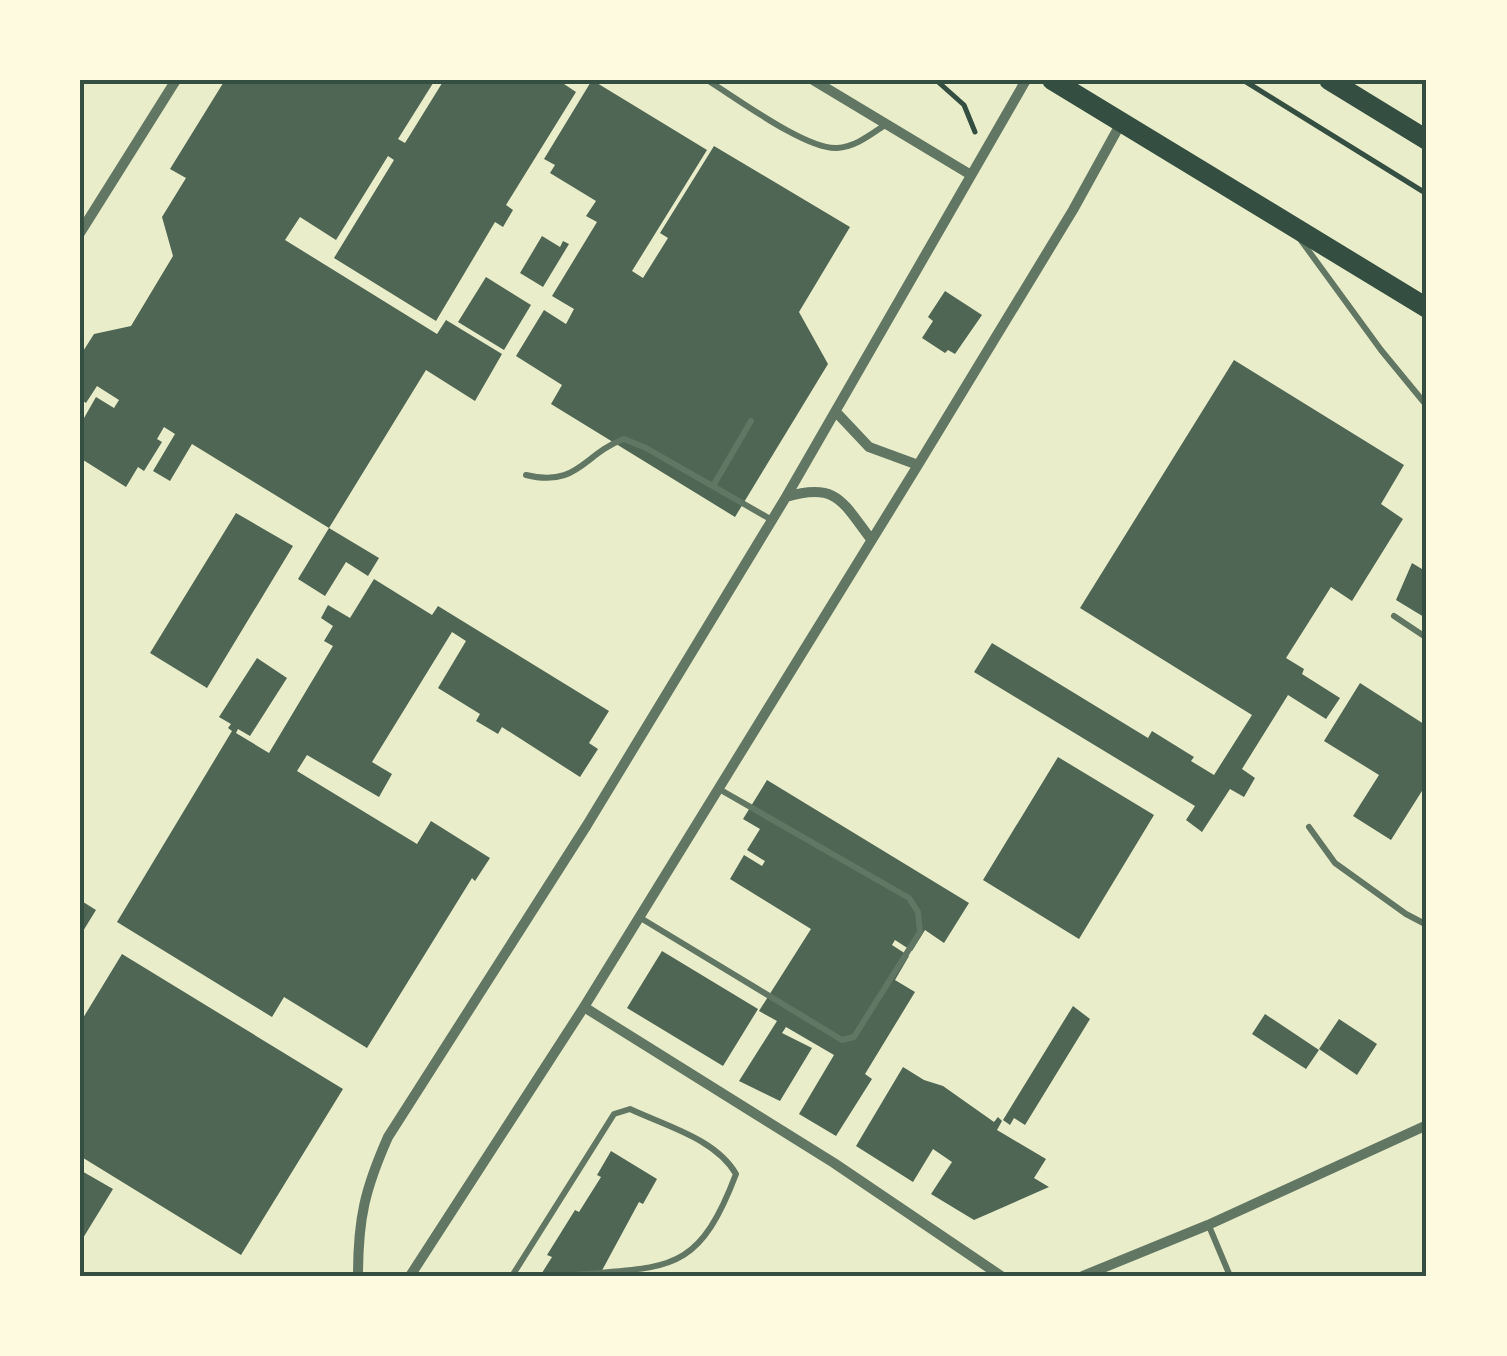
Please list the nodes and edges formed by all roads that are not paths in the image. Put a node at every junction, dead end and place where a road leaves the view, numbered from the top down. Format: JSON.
{"nodes":[{"id":1,"x":176,"y":80,"type":"edge"},
{"id":2,"x":706,"y":80,"type":"edge"},
{"id":3,"x":813,"y":80,"type":"edge"},
{"id":4,"x":1026,"y":80,"type":"edge"},
{"id":5,"x":1052,"y":80,"type":"edge"},
{"id":6,"x":1329,"y":80,"type":"edge"},
{"id":7,"x":1121,"y":123,"type":"junction"},
{"id":8,"x":886,"y":124,"type":"junction"},
{"id":9,"x":1427,"y":140,"type":"edge"},
{"id":10,"x":971,"y":176,"type":"junction"},
{"id":11,"x":1290,"y":226,"type":"junction"},
{"id":12,"x":80,"y":233,"type":"edge"},
{"id":13,"x":1427,"y":308,"type":"edge"},
{"id":14,"x":1427,"y":406,"type":"edge"},
{"id":15,"x":836,"y":412,"type":"junction"},
{"id":16,"x":752,"y":421,"type":"dead end"},
{"id":17,"x":918,"y":465,"type":"junction"},
{"id":18,"x":526,"y":475,"type":"dead end"},
{"id":19,"x":713,"y":486,"type":"junction"},
{"id":20,"x":786,"y":498,"type":"junction"},
{"id":21,"x":772,"y":520,"type":"junction"},
{"id":22,"x":870,"y":538,"type":"junction"},
{"id":23,"x":1394,"y":616,"type":"dead end"},
{"id":24,"x":1427,"y":638,"type":"edge"},
{"id":25,"x":718,"y":789,"type":"junction"},
{"id":26,"x":1309,"y":827,"type":"dead end"},
{"id":27,"x":639,"y":917,"type":"junction"},
{"id":28,"x":1427,"y":925,"type":"edge"},
{"id":29,"x":584,"y":1007,"type":"junction"},
{"id":30,"x":1427,"y":1125,"type":"edge"},
{"id":31,"x":1208,"y":1225,"type":"junction"},
{"id":32,"x":413,"y":1275,"type":"edge"},
{"id":33,"x":358,"y":1276,"type":"edge"},
{"id":34,"x":512,"y":1276,"type":"edge"},
{"id":35,"x":565,"y":1276,"type":"edge"},
{"id":36,"x":1001,"y":1276,"type":"edge"},
{"id":37,"x":1082,"y":1276,"type":"edge"},
{"id":38,"x":1230,"y":1276,"type":"edge"}],
"edges":[{"from":1,"to":12,"type":"street"},
{"from":2,"to":8,"type":"lane"},
{"from":3,"to":8,"type":"street"},
{"from":4,"to":10,"type":"street"},
{"from":5,"to":7,"type":"highway"},
{"from":6,"to":9,"type":"highway"},
{"from":7,"to":11,"type":"highway"},
{"from":7,"to":17,"type":"street"},
{"from":8,"to":10,"type":"street"},
{"from":10,"to":15,"type":"street"},
{"from":11,"to":13,"type":"highway"},
{"from":11,"to":14,"type":"lane"},
{"from":15,"to":17,"type":"street"},
{"from":15,"to":20,"type":"street"},
{"from":16,"to":19,"type":"lane"},
{"from":17,"to":22,"type":"street"},
{"from":18,"to":19,"type":"lane"},
{"from":19,"to":21,"type":"lane"},
{"from":20,"to":21,"type":"street"},
{"from":20,"to":22,"type":"street"},
{"from":21,"to":33,"type":"street"},
{"from":22,"to":25,"type":"street"},
{"from":23,"to":24,"type":"lane"},
{"from":25,"to":27,"type":"street"},
{"from":25,"to":27,"type":"lane"},
{"from":26,"to":28,"type":"lane"},
{"from":27,"to":29,"type":"street"},
{"from":29,"to":32,"type":"street"},
{"from":29,"to":36,"type":"street"},
{"from":30,"to":31,"type":"street"},
{"from":31,"to":37,"type":"street"},
{"from":31,"to":38,"type":"lane"},
{"from":34,"to":35,"type":"lane"}]}
